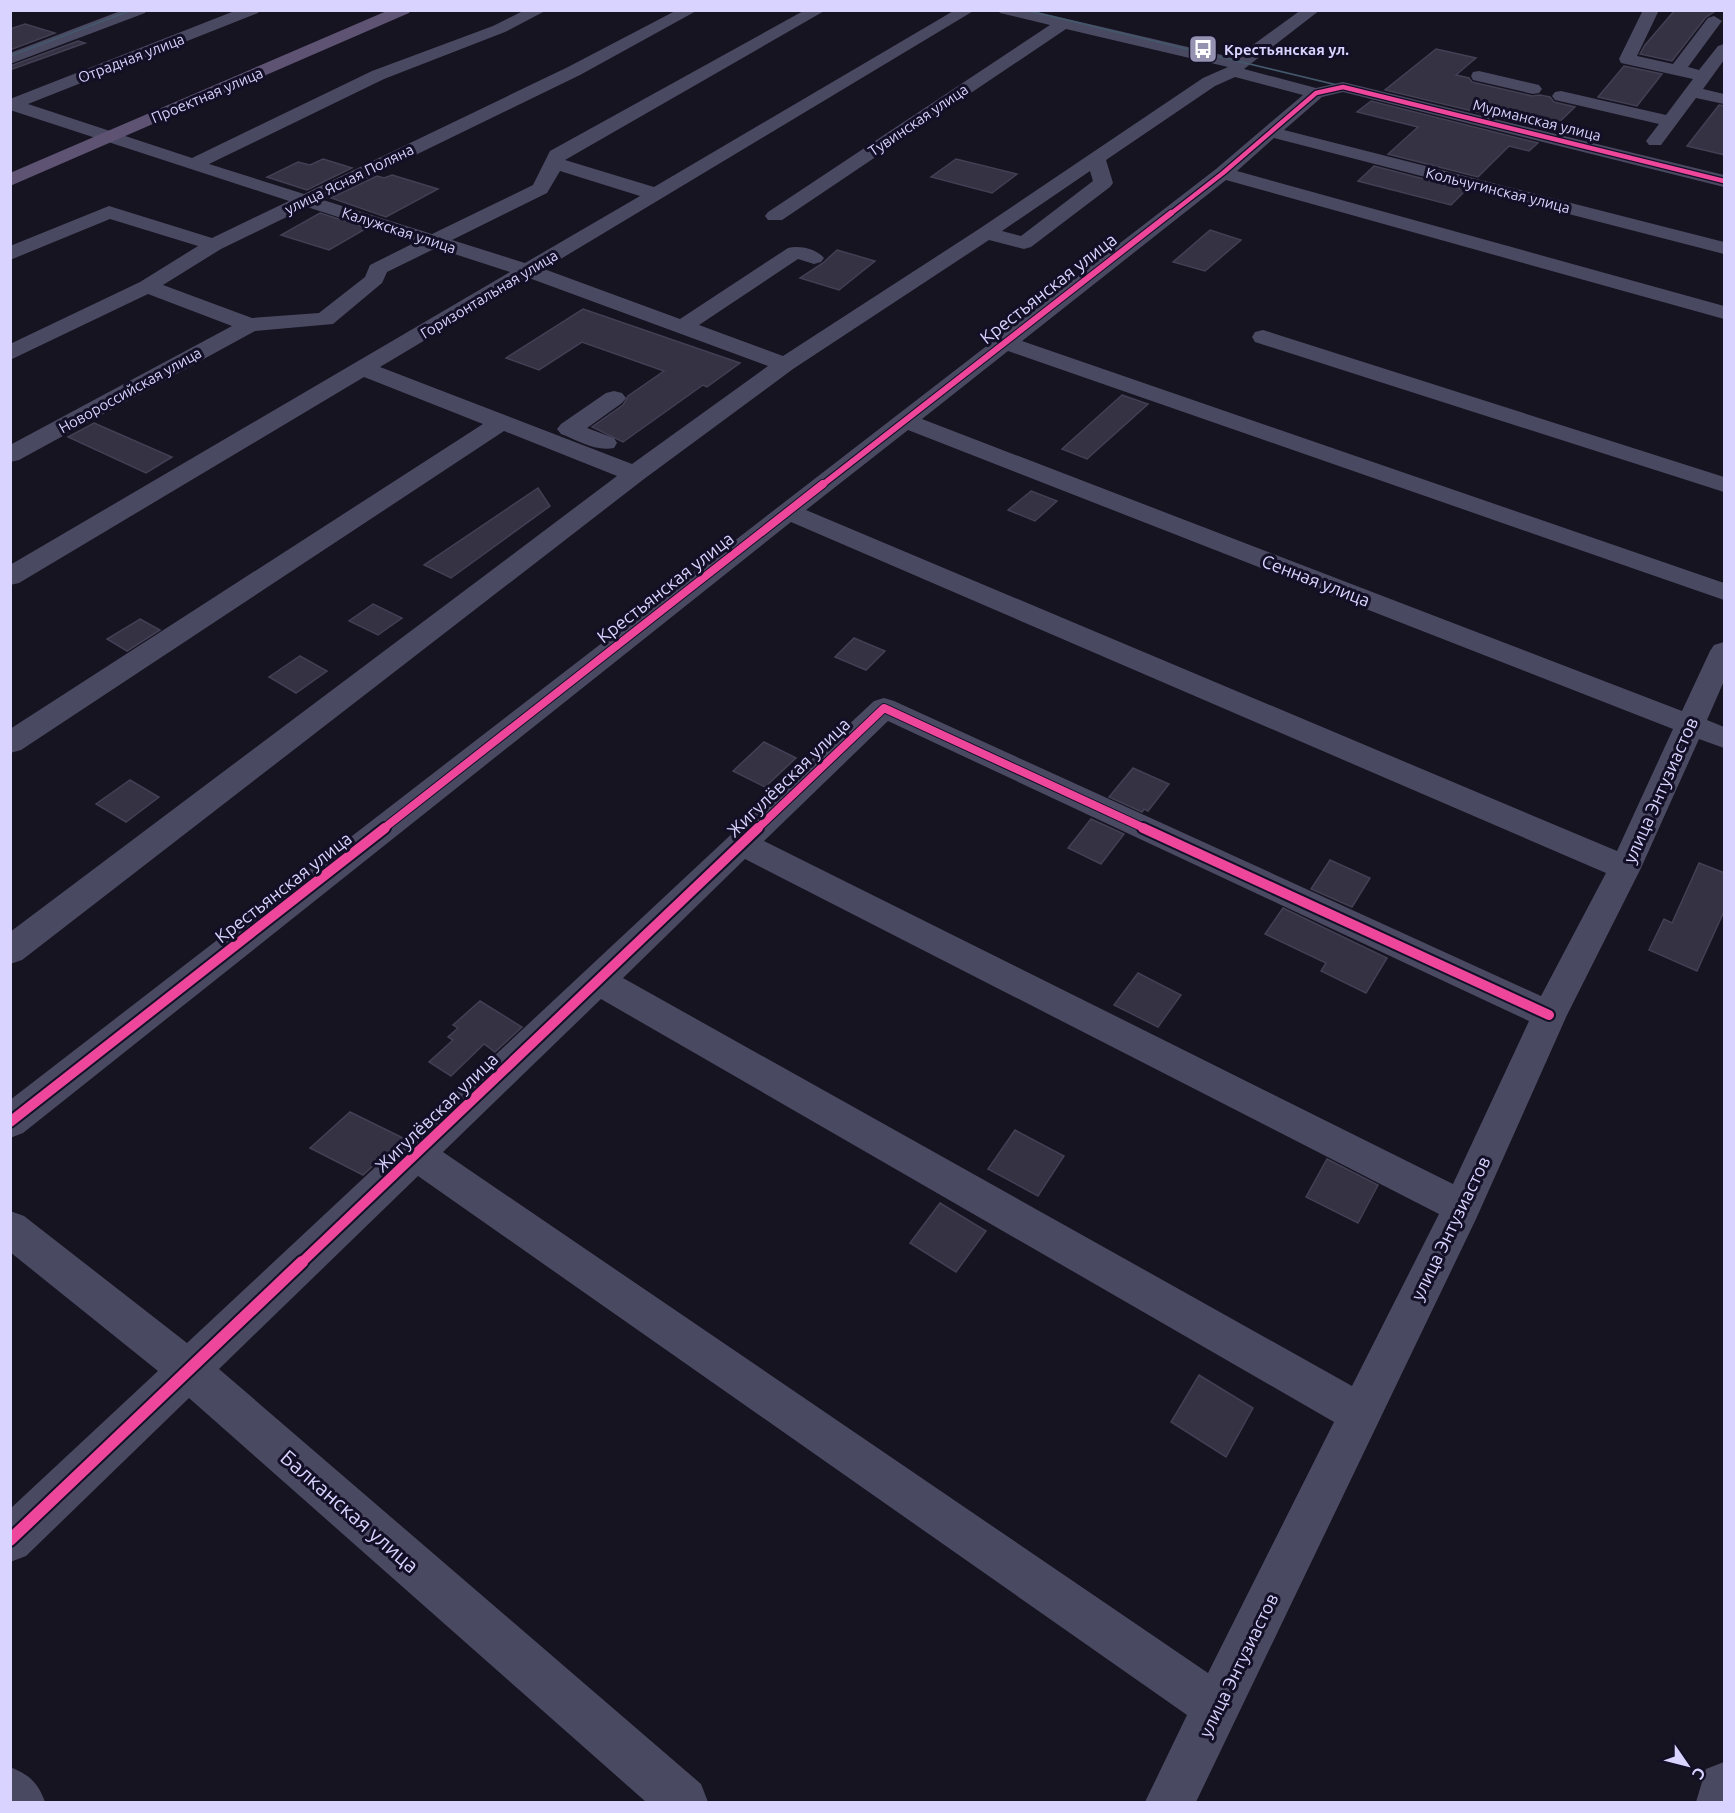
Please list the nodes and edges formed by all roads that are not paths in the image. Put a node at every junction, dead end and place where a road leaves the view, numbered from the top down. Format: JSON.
{"nodes":[{"id":1,"x":106,"y":10,"type":"edge"},
{"id":2,"x":140,"y":10,"type":"edge"},
{"id":3,"x":252,"y":10,"type":"edge"},
{"id":4,"x":403,"y":10,"type":"edge"},
{"id":5,"x":539,"y":10,"type":"edge"},
{"id":6,"x":690,"y":10,"type":"edge"},
{"id":7,"x":818,"y":10,"type":"edge"},
{"id":8,"x":967,"y":10,"type":"edge"},
{"id":9,"x":1006,"y":10,"type":"edge"},
{"id":10,"x":1312,"y":10,"type":"edge"},
{"id":11,"x":1651,"y":10,"type":"edge"},
{"id":12,"x":1070,"y":15,"type":"edge"},
{"id":13,"x":1714,"y":21,"type":"dead end"},
{"id":14,"x":10,"y":46,"type":"edge"},
{"id":15,"x":1725,"y":48,"type":"edge"},
{"id":16,"x":10,"y":59,"type":"edge"},
{"id":17,"x":1241,"y":64,"type":"junction"},
{"id":18,"x":1677,"y":70,"type":"junction"},
{"id":19,"x":1478,"y":76,"type":"dead end"},
{"id":20,"x":1703,"y":76,"type":"junction"},
{"id":21,"x":1389,"y":82,"type":"dead end"},
{"id":22,"x":1413,"y":86,"type":"dead end"},
{"id":23,"x":1343,"y":87,"type":"joint"},
{"id":24,"x":1533,"y":89,"type":"dead end"},
{"id":25,"x":1690,"y":92,"type":"junction"},
{"id":26,"x":1316,"y":93,"type":"junction"},
{"id":27,"x":1561,"y":96,"type":"dead end"},
{"id":28,"x":1725,"y":99,"type":"edge"},
{"id":29,"x":11,"y":105,"type":"edge"},
{"id":30,"x":1670,"y":121,"type":"junction"},
{"id":31,"x":1272,"y":132,"type":"junction"},
{"id":32,"x":1634,"y":136,"type":"dead end"},
{"id":33,"x":111,"y":137,"type":"junction"},
{"id":34,"x":1655,"y":141,"type":"junction"},
{"id":35,"x":1678,"y":147,"type":"dead end"},
{"id":36,"x":1096,"y":158,"type":"junction"},
{"id":37,"x":555,"y":163,"type":"junction"},
{"id":38,"x":193,"y":165,"type":"junction"},
{"id":39,"x":1223,"y":173,"type":"junction"},
{"id":40,"x":10,"y":180,"type":"edge"},
{"id":41,"x":1725,"y":181,"type":"edge"},
{"id":42,"x":655,"y":194,"type":"junction"},
{"id":43,"x":307,"y":200,"type":"junction"},
{"id":44,"x":775,"y":216,"type":"dead end"},
{"id":45,"x":986,"y":233,"type":"junction"},
{"id":46,"x":432,"y":240,"type":"junction"},
{"id":47,"x":214,"y":244,"type":"junction"},
{"id":48,"x":1725,"y":248,"type":"edge"},
{"id":49,"x":10,"y":254,"type":"edge"},
{"id":50,"x":814,"y":258,"type":"dead end"},
{"id":51,"x":529,"y":271,"type":"junction"},
{"id":52,"x":147,"y":286,"type":"junction"},
{"id":53,"x":1725,"y":313,"type":"edge"},
{"id":54,"x":250,"y":325,"type":"junction"},
{"id":55,"x":682,"y":327,"type":"junction"},
{"id":56,"x":1263,"y":337,"type":"dead end"},
{"id":57,"x":1004,"y":342,"type":"junction"},
{"id":58,"x":10,"y":353,"type":"edge"},
{"id":59,"x":785,"y":364,"type":"junction"},
{"id":60,"x":364,"y":369,"type":"junction"},
{"id":61,"x":614,"y":398,"type":"dead end"},
{"id":62,"x":907,"y":421,"type":"junction"},
{"id":63,"x":502,"y":422,"type":"junction"},
{"id":64,"x":10,"y":455,"type":"edge"},
{"id":65,"x":643,"y":468,"type":"junction"},
{"id":66,"x":1725,"y":485,"type":"edge"},
{"id":67,"x":788,"y":512,"type":"junction"},
{"id":68,"x":10,"y":577,"type":"edge"},
{"id":69,"x":1725,"y":592,"type":"edge"},
{"id":70,"x":1725,"y":651,"type":"edge"},
{"id":71,"x":1707,"y":731,"type":"edge"},
{"id":72,"x":10,"y":743,"type":"edge"},
{"id":73,"x":741,"y":844,"type":"junction"},
{"id":74,"x":1625,"y":868,"type":"junction"},
{"id":75,"x":10,"y":951,"type":"edge"},
{"id":76,"x":598,"y":980,"type":"junction"},
{"id":77,"x":1549,"y":1015,"type":"junction"},
{"id":78,"x":10,"y":1122,"type":"edge"},
{"id":79,"x":416,"y":1154,"type":"junction"},
{"id":80,"x":1462,"y":1207,"type":"junction"},
{"id":81,"x":10,"y":1228,"type":"edge"},
{"id":82,"x":189,"y":1370,"type":"junction"},
{"id":83,"x":1359,"y":1413,"type":"junction"},
{"id":84,"x":10,"y":1540,"type":"edge"},
{"id":85,"x":1218,"y":1708,"type":"junction"},
{"id":86,"x":1725,"y":1787,"type":"edge"},
{"id":87,"x":10,"y":1792,"type":"edge"},
{"id":88,"x":20,"y":1803,"type":"edge"},
{"id":89,"x":683,"y":1803,"type":"edge"},
{"id":90,"x":1170,"y":1803,"type":"edge"},
{"id":91,"x":1720,"y":1803,"type":"edge"}],
"edges":[{"from":1,"to":14,"type":"street"},
{"from":2,"to":16,"type":"street"},
{"from":3,"to":29,"type":"street","name":"Отрадная улица"},
{"from":4,"to":33,"type":"main road","name":"Проектная улица"},
{"from":5,"to":38,"type":"street"},
{"from":6,"to":43,"type":"street","name":"улица Ясная Поляна"},
{"from":7,"to":37,"type":"street"},
{"from":8,"to":42,"type":"street","name":"Горизонтальная улица"},
{"from":9,"to":12,"type":"street"},
{"from":10,"to":17,"type":"street"},
{"from":11,"to":18,"type":"street"},
{"from":12,"to":17,"type":"street"},
{"from":12,"to":44,"type":"street","name":"Тувинская улица"},
{"from":13,"to":18,"type":"street"},
{"from":15,"to":20,"type":"street"},
{"from":17,"to":26,"type":"street"},
{"from":17,"to":36,"type":"street"},
{"from":18,"to":20,"type":"street"},
{"from":19,"to":24,"type":"street"},
{"from":20,"to":25,"type":"street"},
{"from":21,"to":22,"type":"street"},
{"from":23,"to":26,"type":"street","name":"Крестьянская улица"},
{"from":23,"to":41,"type":"street","name":"Мурманская улица"},
{"from":25,"to":28,"type":"street"},
{"from":25,"to":30,"type":"street"},
{"from":26,"to":31,"type":"street","name":"Крестьянская улица"},
{"from":27,"to":30,"type":"street"},
{"from":29,"to":33,"type":"street","name":"Калужская улица"},
{"from":30,"to":34,"type":"street"},
{"from":31,"to":39,"type":"street","name":"Крестьянская улица"},
{"from":31,"to":48,"type":"street","name":"Кольчугинская улица"},
{"from":32,"to":34,"type":"street"},
{"from":33,"to":38,"type":"street","name":"Калужская улица"},
{"from":33,"to":40,"type":"main road","name":"Проектная улица"},
{"from":34,"to":35,"type":"street"},
{"from":36,"to":45,"type":"street"},
{"from":36,"to":45,"type":"street"},
{"from":37,"to":42,"type":"street"},
{"from":37,"to":46,"type":"street"},
{"from":38,"to":43,"type":"street","name":"Калужская улица"},
{"from":39,"to":53,"type":"street"},
{"from":39,"to":57,"type":"street","name":"Крестьянская улица"},
{"from":42,"to":51,"type":"street","name":"Горизонтальная улица"},
{"from":43,"to":46,"type":"street","name":"Калужская улица"},
{"from":43,"to":47,"type":"street","name":"улица Ясная Поляна"},
{"from":45,"to":59,"type":"street"},
{"from":46,"to":51,"type":"street","name":"Калужская улица"},
{"from":46,"to":54,"type":"street"},
{"from":47,"to":49,"type":"street"},
{"from":47,"to":52,"type":"street","name":"улица Ясная Поляна"},
{"from":50,"to":55,"type":"street"},
{"from":51,"to":55,"type":"street","name":"Калужская улица"},
{"from":51,"to":60,"type":"street","name":"Горизонтальная улица"},
{"from":52,"to":54,"type":"street"},
{"from":52,"to":58,"type":"street","name":"улица Ясная Поляна"},
{"from":54,"to":64,"type":"street","name":"Новороссийская улица"},
{"from":55,"to":59,"type":"street","name":"Калужская улица"},
{"from":56,"to":66,"type":"street"},
{"from":57,"to":62,"type":"street","name":"Крестьянская улица"},
{"from":57,"to":69,"type":"street"},
{"from":59,"to":65,"type":"street"},
{"from":60,"to":63,"type":"street"},
{"from":60,"to":68,"type":"street","name":"Горизонтальная улица"},
{"from":61,"to":65,"type":"street"},
{"from":62,"to":67,"type":"street","name":"Крестьянская улица"},
{"from":62,"to":71,"type":"street","name":"Сенная улица"},
{"from":63,"to":65,"type":"street"},
{"from":63,"to":72,"type":"street"},
{"from":65,"to":75,"type":"street"},
{"from":67,"to":74,"type":"street"},
{"from":67,"to":78,"type":"street","name":"Крестьянская улица"},
{"from":70,"to":71,"type":"street","name":"улица Энтузиастов"},
{"from":71,"to":74,"type":"street","name":"улица Энтузиастов"},
{"from":73,"to":76,"type":"street","name":"Жигулёвская улица"},
{"from":73,"to":77,"type":"street","name":"Жигулёвская улица"},
{"from":73,"to":80,"type":"street"},
{"from":74,"to":77,"type":"street","name":"улица Энтузиастов"},
{"from":76,"to":79,"type":"street","name":"Жигулёвская улица"},
{"from":76,"to":83,"type":"street"},
{"from":77,"to":80,"type":"street","name":"улица Энтузиастов"},
{"from":79,"to":82,"type":"street","name":"Жигулёвская улица"},
{"from":79,"to":85,"type":"street"},
{"from":80,"to":83,"type":"street","name":"улица Энтузиастов"},
{"from":81,"to":82,"type":"street","name":"Балканская улица"},
{"from":82,"to":84,"type":"street","name":"Жигулёвская улица"},
{"from":82,"to":89,"type":"street","name":"Балканская улица"},
{"from":83,"to":85,"type":"street","name":"улица Энтузиастов"},
{"from":85,"to":90,"type":"street","name":"улица Энтузиастов"},
{"from":86,"to":91,"type":"street"},
{"from":87,"to":88,"type":"street"}]}
